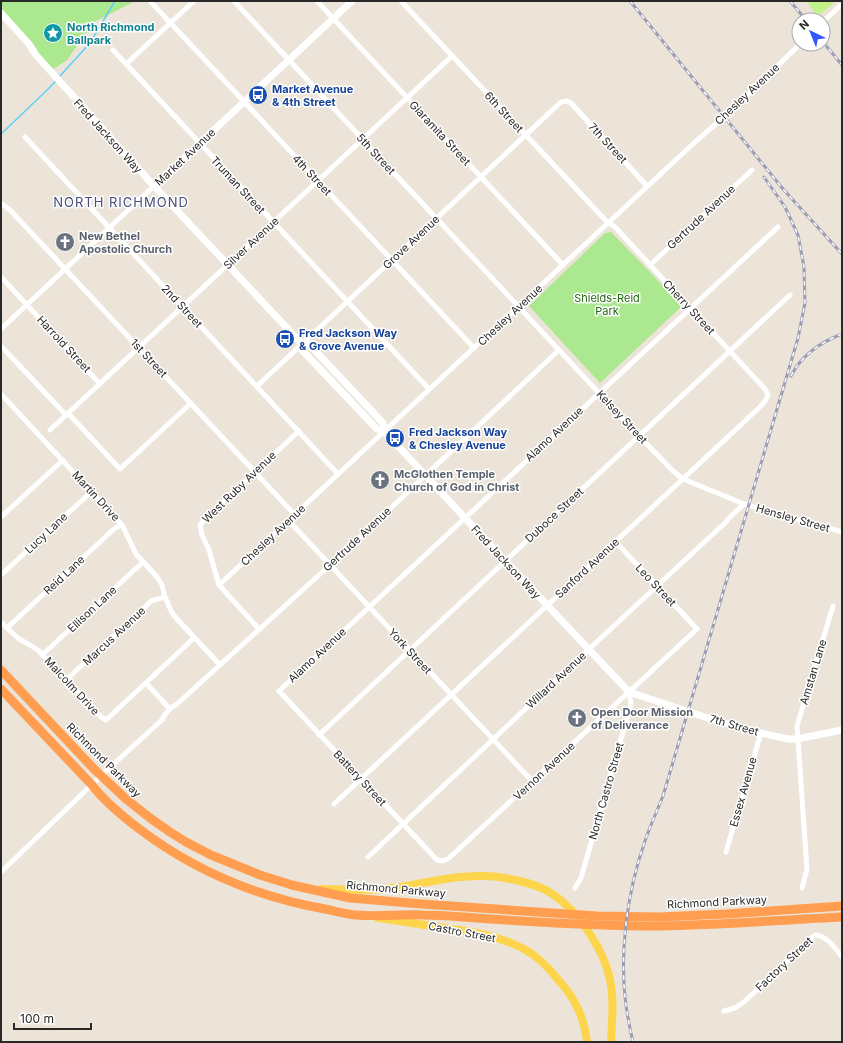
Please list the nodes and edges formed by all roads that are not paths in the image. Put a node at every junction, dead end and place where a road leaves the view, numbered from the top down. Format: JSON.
{"nodes":[{"id":1,"x":150,"y":1,"type":"edge"},
{"id":2,"x":194,"y":1,"type":"edge"},
{"id":3,"x":234,"y":1,"type":"edge"},
{"id":4,"x":317,"y":1,"type":"edge"},
{"id":5,"x":352,"y":1,"type":"edge"},
{"id":6,"x":400,"y":1,"type":"edge"},
{"id":7,"x":842,"y":4,"type":"edge"},
{"id":8,"x":1,"y":13,"type":"edge"},
{"id":9,"x":831,"y":14,"type":"edge"},
{"id":10,"x":333,"y":18,"type":"junction"},
{"id":11,"x":171,"y":23,"type":"junction"},
{"id":12,"x":113,"y":50,"type":"dead end"},
{"id":13,"x":792,"y":52,"type":"edge"},
{"id":14,"x":452,"y":56,"type":"junction"},
{"id":15,"x":289,"y":60,"type":"junction"},
{"id":16,"x":126,"y":64,"type":"junction"},
{"id":17,"x":407,"y":97,"type":"junction"},
{"id":18,"x":567,"y":101,"type":"joint"},
{"id":19,"x":245,"y":102,"type":"junction"},
{"id":20,"x":526,"y":134,"type":"junction"},
{"id":21,"x":24,"y":137,"type":"dead end"},
{"id":22,"x":362,"y":139,"type":"junction"},
{"id":23,"x":200,"y":144,"type":"junction"},
{"id":24,"x":752,"y":170,"type":"dead end"},
{"id":25,"x":481,"y":176,"type":"junction"},
{"id":26,"x":318,"y":181,"type":"junction"},
{"id":27,"x":154,"y":186,"type":"junction"},
{"id":28,"x":647,"y":186,"type":"junction"},
{"id":29,"x":1,"y":203,"type":"edge"},
{"id":30,"x":436,"y":218,"type":"junction"},
{"id":31,"x":273,"y":222,"type":"junction"},
{"id":32,"x":608,"y":223,"type":"junction"},
{"id":33,"x":778,"y":227,"type":"dead end"},
{"id":34,"x":109,"y":228,"type":"junction"},
{"id":35,"x":391,"y":259,"type":"junction"},
{"id":36,"x":228,"y":264,"type":"junction"},
{"id":37,"x":563,"y":265,"type":"junction"},
{"id":38,"x":650,"y":265,"type":"junction"},
{"id":39,"x":65,"y":269,"type":"junction"},
{"id":40,"x":1,"y":276,"type":"edge"},
{"id":41,"x":790,"y":295,"type":"dead end"},
{"id":42,"x":347,"y":301,"type":"junction"},
{"id":43,"x":27,"y":305,"type":"junction"},
{"id":44,"x":519,"y":306,"type":"junction"},
{"id":45,"x":183,"y":307,"type":"junction"},
{"id":46,"x":690,"y":308,"type":"junction"},
{"id":47,"x":1,"y":329,"type":"edge"},
{"id":48,"x":301,"y":343,"type":"junction"},
{"id":49,"x":1,"y":346,"type":"edge"},
{"id":50,"x":139,"y":348,"type":"junction"},
{"id":51,"x":474,"y":348,"type":"junction"},
{"id":52,"x":559,"y":350,"type":"junction"},
{"id":53,"x":729,"y":351,"type":"junction"},
{"id":54,"x":100,"y":384,"type":"junction"},
{"id":55,"x":257,"y":386,"type":"junction"},
{"id":56,"x":429,"y":390,"type":"junction"},
{"id":57,"x":599,"y":392,"type":"junction"},
{"id":58,"x":1,"y":394,"type":"edge"},
{"id":59,"x":768,"y":395,"type":"joint"},
{"id":60,"x":191,"y":403,"type":"junction"},
{"id":61,"x":67,"y":414,"type":"junction"},
{"id":62,"x":50,"y":430,"type":"dead end"},
{"id":63,"x":299,"y":431,"type":"junction"},
{"id":64,"x":384,"y":431,"type":"junction"},
{"id":65,"x":639,"y":436,"type":"junction"},
{"id":66,"x":63,"y":460,"type":"junction"},
{"id":67,"x":255,"y":472,"type":"junction"},
{"id":68,"x":338,"y":474,"type":"junction"},
{"id":69,"x":425,"y":476,"type":"junction"},
{"id":70,"x":683,"y":479,"type":"junction"},
{"id":71,"x":92,"y":491,"type":"junction"},
{"id":72,"x":744,"y":504,"type":"junction"},
{"id":73,"x":295,"y":515,"type":"junction"},
{"id":74,"x":1,"y":517,"type":"edge"},
{"id":75,"x":464,"y":518,"type":"junction"},
{"id":76,"x":289,"y":521,"type":"junction"},
{"id":77,"x":122,"y":525,"type":"junction"},
{"id":78,"x":842,"y":532,"type":"edge"},
{"id":79,"x":615,"y":541,"type":"junction"},
{"id":80,"x":505,"y":561,"type":"junction"},
{"id":81,"x":142,"y":563,"type":"junction"},
{"id":82,"x":330,"y":565,"type":"junction"},
{"id":83,"x":1,"y":575,"type":"edge"},
{"id":84,"x":220,"y":585,"type":"junction"},
{"id":85,"x":656,"y":586,"type":"junction"},
{"id":86,"x":165,"y":597,"type":"junction"},
{"id":87,"x":547,"y":605,"type":"junction"},
{"id":88,"x":833,"y":606,"type":"dead end"},
{"id":89,"x":370,"y":607,"type":"junction"},
{"id":90,"x":1,"y":622,"type":"edge"},
{"id":91,"x":7,"y":628,"type":"junction"},
{"id":92,"x":260,"y":629,"type":"junction"},
{"id":93,"x":697,"y":629,"type":"joint"},
{"id":94,"x":194,"y":638,"type":"junction"},
{"id":95,"x":410,"y":650,"type":"junction"},
{"id":96,"x":588,"y":650,"type":"junction"},
{"id":97,"x":42,"y":655,"type":"junction"},
{"id":98,"x":220,"y":665,"type":"junction"},
{"id":99,"x":1,"y":670,"type":"edge"},
{"id":100,"x":66,"y":680,"type":"junction"},
{"id":101,"x":146,"y":683,"type":"junction"},
{"id":102,"x":1,"y":689,"type":"edge"},
{"id":103,"x":278,"y":691,"type":"joint"},
{"id":104,"x":629,"y":692,"type":"junction"},
{"id":105,"x":451,"y":694,"type":"junction"},
{"id":106,"x":178,"y":704,"type":"junction"},
{"id":107,"x":170,"y":709,"type":"junction"},
{"id":108,"x":162,"y":720,"type":"junction"},
{"id":109,"x":842,"y":730,"type":"edge"},
{"id":110,"x":761,"y":733,"type":"junction"},
{"id":111,"x":319,"y":735,"type":"junction"},
{"id":112,"x":493,"y":739,"type":"junction"},
{"id":113,"x":797,"y":739,"type":"junction"},
{"id":114,"x":101,"y":776,"type":"junction"},
{"id":115,"x":361,"y":779,"type":"junction"},
{"id":116,"x":532,"y":781,"type":"junction"},
{"id":117,"x":92,"y":785,"type":"junction"},
{"id":118,"x":334,"y":804,"type":"dead end"},
{"id":119,"x":402,"y":824,"type":"junction"},
{"id":120,"x":726,"y":852,"type":"dead end"},
{"id":121,"x":368,"y":857,"type":"dead end"},
{"id":122,"x":442,"y":862,"type":"joint"},
{"id":123,"x":1,"y":872,"type":"edge"},
{"id":124,"x":575,"y":888,"type":"dead end"},
{"id":125,"x":802,"y":888,"type":"dead end"},
{"id":126,"x":308,"y":889,"type":"junction"},
{"id":127,"x":842,"y":906,"type":"edge"},
{"id":128,"x":356,"y":915,"type":"junction"},
{"id":129,"x":842,"y":916,"type":"edge"},
{"id":130,"x":660,"y":922,"type":"junction"},
{"id":131,"x":842,"y":957,"type":"edge"},
{"id":132,"x":724,"y":1011,"type":"dead end"},
{"id":133,"x":587,"y":1042,"type":"edge"},
{"id":134,"x":611,"y":1042,"type":"edge"}],
"edges":[{"from":1,"to":11,"type":"street","name":"4th Street"},
{"from":2,"to":11,"type":"street"},
{"from":3,"to":15,"type":"street","name":"5th Street"},
{"from":4,"to":10,"type":"street","name":"Giaramita Street"},
{"from":5,"to":10,"type":"street","name":"Market Avenue"},
{"from":6,"to":14,"type":"street","name":"6th Street"},
{"from":7,"to":9,"type":"street"},
{"from":8,"to":27,"type":"street","name":"Fred Jackson Way"},
{"from":10,"to":15,"type":"street","name":"Market Avenue"},
{"from":10,"to":17,"type":"street","name":"Giaramita Street"},
{"from":11,"to":16,"type":"street"},
{"from":11,"to":19,"type":"street","name":"4th Street"},
{"from":12,"to":16,"type":"street","name":"Truman Street"},
{"from":13,"to":28,"type":"street","name":"Chesley Avenue"},
{"from":14,"to":17,"type":"street","name":"Silver Avenue"},
{"from":14,"to":20,"type":"street","name":"6th Street"},
{"from":15,"to":19,"type":"street","name":"Market Avenue"},
{"from":15,"to":22,"type":"street","name":"5th Street"},
{"from":16,"to":23,"type":"street","name":"Truman Street"},
{"from":17,"to":22,"type":"street","name":"Silver Avenue"},
{"from":17,"to":25,"type":"street","name":"Giaramita Street"},
{"from":18,"to":20,"type":"street","name":"Grove Avenue"},
{"from":18,"to":28,"type":"street","name":"7th Street"},
{"from":19,"to":23,"type":"street","name":"Market Avenue"},
{"from":19,"to":26,"type":"street","name":"4th Street"},
{"from":20,"to":25,"type":"street","name":"Grove Avenue"},
{"from":20,"to":32,"type":"street","name":"6th Street"},
{"from":21,"to":34,"type":"street","name":"2nd Street"},
{"from":22,"to":26,"type":"street","name":"Silver Avenue"},
{"from":22,"to":30,"type":"street","name":"5th Street"},
{"from":23,"to":27,"type":"street","name":"Market Avenue"},
{"from":23,"to":31,"type":"street","name":"Truman Street"},
{"from":24,"to":38,"type":"street","name":"Gertrude Avenue"},
{"from":25,"to":30,"type":"street","name":"Grove Avenue"},
{"from":25,"to":37,"type":"street","name":"Giaramita Street"},
{"from":26,"to":31,"type":"street","name":"Silver Avenue"},
{"from":26,"to":35,"type":"street","name":"4th Street"},
{"from":27,"to":34,"type":"street","name":"Market Avenue"},
{"from":27,"to":36,"type":"street","name":"Fred Jackson Way"},
{"from":28,"to":32,"type":"street","name":"Chesley Avenue"},
{"from":29,"to":39,"type":"street","name":"1st Street"},
{"from":30,"to":35,"type":"street","name":"Grove Avenue"},
{"from":30,"to":44,"type":"street","name":"5th Street"},
{"from":31,"to":36,"type":"street","name":"Silver Avenue"},
{"from":31,"to":42,"type":"street","name":"Truman Street"},
{"from":32,"to":37,"type":"street","name":"Chesley Avenue"},
{"from":32,"to":38,"type":"street","name":"Cherry Street"},
{"from":33,"to":46,"type":"street","name":"Alamo Avenue"},
{"from":34,"to":39,"type":"street","name":"Market Avenue"},
{"from":34,"to":45,"type":"street","name":"2nd Street"},
{"from":35,"to":42,"type":"street","name":"Grove Avenue"},
{"from":35,"to":51,"type":"street","name":"4th Street"},
{"from":36,"to":45,"type":"street","name":"Silver Avenue"},
{"from":36,"to":48,"type":"street","name":"Fred Jackson Way"},
{"from":37,"to":44,"type":"street","name":"Chesley Avenue"},
{"from":38,"to":46,"type":"street","name":"Cherry Street"},
{"from":39,"to":43,"type":"street","name":"Market Avenue"},
{"from":39,"to":50,"type":"street","name":"1st Street"},
{"from":40,"to":43,"type":"street","name":"Harrold Street"},
{"from":41,"to":53,"type":"street","name":"Duboce Street"},
{"from":42,"to":48,"type":"street","name":"Grove Avenue"},
{"from":42,"to":56,"type":"street","name":"Truman Street"},
{"from":43,"to":47,"type":"street","name":"Market Avenue"},
{"from":43,"to":54,"type":"street","name":"Harrold Street"},
{"from":44,"to":51,"type":"street","name":"Chesley Avenue"},
{"from":44,"to":52,"type":"street","name":"Kelsey Street"},
{"from":45,"to":50,"type":"street","name":"Silver Avenue"},
{"from":45,"to":55,"type":"street","name":"2nd Street"},
{"from":46,"to":53,"type":"street","name":"Cherry Street"},
{"from":46,"to":57,"type":"street","name":"Alamo Avenue"},
{"from":48,"to":55,"type":"street","name":"Grove Avenue"},
{"from":48,"to":64,"type":"street","name":"Fred Jackson Way"},
{"from":49,"to":61,"type":"street"},
{"from":50,"to":54,"type":"street","name":"Silver Avenue"},
{"from":50,"to":60,"type":"street","name":"1st Street"},
{"from":51,"to":56,"type":"street","name":"Chesley Avenue"},
{"from":52,"to":57,"type":"street","name":"Kelsey Street"},
{"from":52,"to":69,"type":"street","name":"Gertrude Avenue"},
{"from":53,"to":59,"type":"street","name":"Cherry Street"},
{"from":53,"to":65,"type":"street","name":"Duboce Street"},
{"from":54,"to":61,"type":"street","name":"Silver Avenue"},
{"from":55,"to":63,"type":"street","name":"2nd Street"},
{"from":56,"to":64,"type":"street","name":"Chesley Avenue"},
{"from":57,"to":65,"type":"street","name":"Kelsey Street"},
{"from":57,"to":75,"type":"street","name":"Alamo Avenue"},
{"from":58,"to":66,"type":"street","name":"Martin Drive"},
{"from":59,"to":70,"type":"street","name":"Sanford Avenue"},
{"from":60,"to":61,"type":"street"},
{"from":60,"to":67,"type":"street","name":"1st Street"},
{"from":61,"to":62,"type":"street","name":"Silver Avenue"},
{"from":63,"to":67,"type":"street","name":"West Ruby Avenue"},
{"from":63,"to":68,"type":"street","name":"2nd Street"},
{"from":64,"to":68,"type":"street","name":"Chesley Avenue"},
{"from":64,"to":69,"type":"street","name":"Fred Jackson Way"},
{"from":65,"to":70,"type":"street","name":"Kelsey Street"},
{"from":65,"to":80,"type":"street","name":"Duboce Street"},
{"from":66,"to":71,"type":"street","name":"Martin Drive"},
{"from":66,"to":74,"type":"street"},
{"from":67,"to":73,"type":"street","name":"1st Street"},
{"from":67,"to":84,"type":"street","name":"West Ruby Avenue"},
{"from":68,"to":73,"type":"street","name":"Chesley Avenue"},
{"from":69,"to":75,"type":"street","name":"Fred Jackson Way"},
{"from":69,"to":82,"type":"street","name":"Gertrude Avenue"},
{"from":70,"to":72,"type":"street","name":"Kelsey Street"},
{"from":70,"to":79,"type":"street","name":"Sanford Avenue"},
{"from":71,"to":77,"type":"street","name":"Martin Drive"},
{"from":71,"to":83,"type":"street","name":"Lucy Lane"},
{"from":72,"to":78,"type":"street","name":"Hensley Street"},
{"from":72,"to":85,"type":"street","name":"Willard Avenue"},
{"from":73,"to":76,"type":"street","name":"Chesley Avenue"},
{"from":75,"to":80,"type":"street","name":"Fred Jackson Way"},
{"from":75,"to":89,"type":"street","name":"Alamo Avenue"},
{"from":76,"to":82,"type":"street","name":"York Street"},
{"from":76,"to":84,"type":"street","name":"Chesley Avenue"},
{"from":77,"to":81,"type":"street","name":"Martin Drive"},
{"from":77,"to":91,"type":"street","name":"Reid Lane"},
{"from":79,"to":85,"type":"street","name":"Leo Street"},
{"from":79,"to":87,"type":"street","name":"Sanford Avenue"},
{"from":80,"to":87,"type":"street","name":"Fred Jackson Way"},
{"from":80,"to":95,"type":"street","name":"Duboce Street"},
{"from":81,"to":86,"type":"street","name":"Martin Drive"},
{"from":81,"to":97,"type":"street","name":"Ellison Lane"},
{"from":82,"to":89,"type":"street","name":"York Street"},
{"from":82,"to":92,"type":"street","name":"Gertrude Avenue"},
{"from":84,"to":92,"type":"street","name":"West Ruby Avenue"},
{"from":85,"to":93,"type":"street","name":"Leo Street"},
{"from":85,"to":96,"type":"street","name":"Willard Avenue"},
{"from":86,"to":94,"type":"street","name":"Martin Drive"},
{"from":86,"to":100,"type":"street","name":"Marcus Avenue"},
{"from":87,"to":96,"type":"street","name":"Fred Jackson Way"},
{"from":87,"to":105,"type":"street","name":"Sanford Avenue"},
{"from":88,"to":113,"type":"street","name":"Amstan Lane"},
{"from":89,"to":95,"type":"street","name":"York Street"},
{"from":89,"to":103,"type":"street","name":"Alamo Avenue"},
{"from":90,"to":91,"type":"street","name":"Malcolm Drive"},
{"from":91,"to":97,"type":"street","name":"Malcolm Drive"},
{"from":92,"to":98,"type":"street","name":"Gertrude Avenue"},
{"from":93,"to":104,"type":"street","name":"Vernon Avenue"},
{"from":94,"to":98,"type":"street","name":"Martin Drive"},
{"from":94,"to":101,"type":"street","name":"Malcolm Drive"},
{"from":95,"to":105,"type":"street","name":"York Street"},
{"from":95,"to":111,"type":"street","name":"Duboce Street"},
{"from":96,"to":104,"type":"street","name":"Fred Jackson Way"},
{"from":96,"to":112,"type":"street","name":"Willard Avenue"},
{"from":97,"to":100,"type":"street","name":"Malcolm Drive"},
{"from":98,"to":106,"type":"street","name":"Gertrude Avenue"},
{"from":99,"to":114,"type":"highway","name":"Richmond Parkway"},
{"from":100,"to":101,"type":"street","name":"Malcolm Drive"},
{"from":101,"to":107,"type":"street"},
{"from":102,"to":117,"type":"highway","name":"Richmond Parkway"},
{"from":103,"to":111,"type":"street","name":"Battery Street"},
{"from":104,"to":110,"type":"street","name":"7th Street"},
{"from":104,"to":116,"type":"street","name":"Vernon Avenue"},
{"from":104,"to":124,"type":"street","name":"North Castro Street"},
{"from":105,"to":112,"type":"street","name":"York Street"},
{"from":105,"to":115,"type":"street","name":"Sanford Avenue"},
{"from":106,"to":107,"type":"street"},
{"from":106,"to":108,"type":"street"},
{"from":107,"to":108,"type":"street"},
{"from":108,"to":114,"type":"street"},
{"from":109,"to":113,"type":"street","name":"7th Street"},
{"from":110,"to":113,"type":"street","name":"7th Street"},
{"from":110,"to":120,"type":"street","name":"Essex Avenue"},
{"from":111,"to":115,"type":"street","name":"Battery Street"},
{"from":112,"to":116,"type":"street","name":"York Street"},
{"from":112,"to":119,"type":"street","name":"Willard Avenue"},
{"from":113,"to":125,"type":"street"},
{"from":114,"to":117,"type":"street"},
{"from":114,"to":126,"type":"highway","name":"Richmond Parkway"},
{"from":115,"to":118,"type":"street","name":"Sanford Avenue"},
{"from":115,"to":119,"type":"street","name":"Battery Street"},
{"from":116,"to":122,"type":"street","name":"Vernon Avenue"},
{"from":117,"to":123,"type":"street"},
{"from":117,"to":128,"type":"highway","name":"Richmond Parkway"},
{"from":119,"to":121,"type":"street","name":"Willard Avenue"},
{"from":119,"to":122,"type":"street","name":"Battery Street"},
{"from":126,"to":130,"type":"highway","name":"Richmond Parkway"},
{"from":126,"to":134,"type":"main road"},
{"from":127,"to":130,"type":"highway","name":"Richmond Parkway"},
{"from":128,"to":130,"type":"highway","name":"Richmond Parkway"},
{"from":128,"to":133,"type":"main road","name":"Castro Street"},
{"from":129,"to":130,"type":"highway","name":"Richmond Parkway"},
{"from":131,"to":132,"type":"street","name":"Factory Street"}]}
